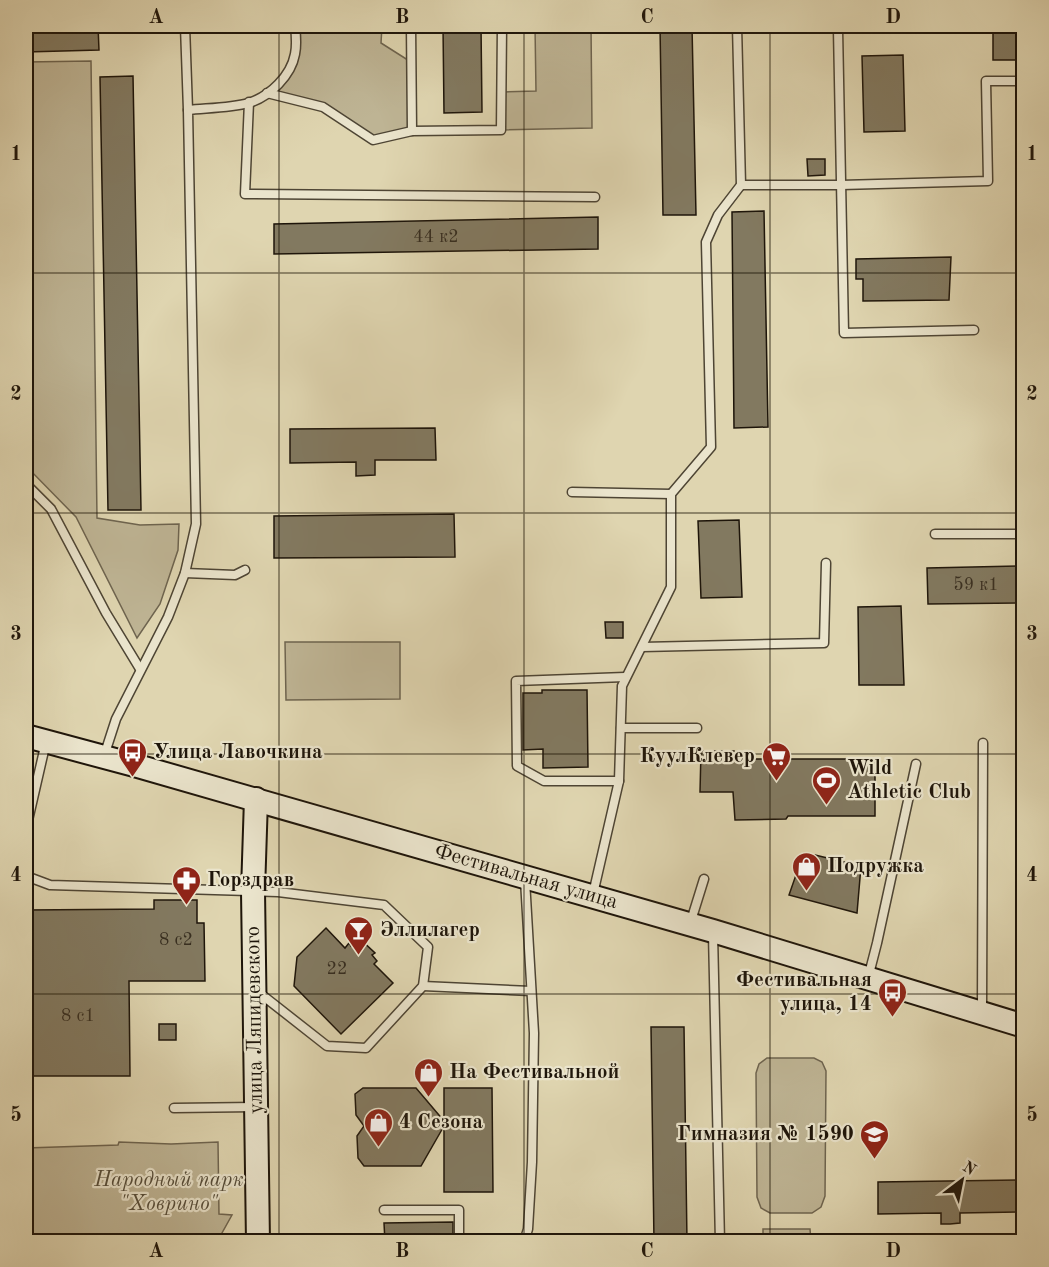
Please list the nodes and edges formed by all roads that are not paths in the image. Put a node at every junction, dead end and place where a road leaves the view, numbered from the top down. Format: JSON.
{"nodes":[{"id":1,"x":184,"y":26,"type":"edge"},
{"id":2,"x":296,"y":26,"type":"edge"},
{"id":3,"x":411,"y":26,"type":"edge"},
{"id":4,"x":502,"y":26,"type":"edge"},
{"id":5,"x":737,"y":26,"type":"edge"},
{"id":6,"x":841,"y":26,"type":"edge"},
{"id":7,"x":1023,"y":81,"type":"edge"},
{"id":8,"x":267,"y":93,"type":"junction"},
{"id":9,"x":249,"y":102,"type":"junction"},
{"id":10,"x":188,"y":110,"type":"junction"},
{"id":11,"x":412,"y":131,"type":"junction"},
{"id":12,"x":741,"y":185,"type":"junction"},
{"id":13,"x":841,"y":185,"type":"junction"},
{"id":14,"x":595,"y":197,"type":"dead end"},
{"id":15,"x":974,"y":330,"type":"dead end"},
{"id":16,"x":26,"y":484,"type":"edge"},
{"id":17,"x":572,"y":492,"type":"dead end"},
{"id":18,"x":671,"y":494,"type":"junction"},
{"id":19,"x":935,"y":534,"type":"dead end"},
{"id":20,"x":1023,"y":534,"type":"edge"},
{"id":21,"x":826,"y":563,"type":"dead end"},
{"id":22,"x":245,"y":570,"type":"dead end"},
{"id":23,"x":185,"y":573,"type":"junction"},
{"id":24,"x":642,"y":647,"type":"junction"},
{"id":25,"x":140,"y":669,"type":"junction"},
{"id":26,"x":625,"y":677,"type":"junction"},
{"id":27,"x":621,"y":728,"type":"junction"},
{"id":28,"x":697,"y":728,"type":"dead end"},
{"id":29,"x":36,"y":738,"type":"edge"},
{"id":30,"x":983,"y":743,"type":"dead end"},
{"id":31,"x":104,"y":756,"type":"junction"},
{"id":32,"x":916,"y":764,"type":"dead end"},
{"id":33,"x":619,"y":781,"type":"junction"},
{"id":34,"x":256,"y":799,"type":"junction"},
{"id":35,"x":26,"y":829,"type":"edge"},
{"id":36,"x":26,"y":876,"type":"edge"},
{"id":37,"x":525,"y":876,"type":"junction"},
{"id":38,"x":704,"y":879,"type":"dead end"},
{"id":39,"x":253,"y":891,"type":"junction"},
{"id":40,"x":593,"y":896,"type":"junction"},
{"id":41,"x":690,"y":924,"type":"junction"},
{"id":42,"x":713,"y":931,"type":"junction"},
{"id":43,"x":868,"y":978,"type":"junction"},
{"id":44,"x":423,"y":986,"type":"junction"},
{"id":45,"x":254,"y":989,"type":"junction"},
{"id":46,"x":531,"y":991,"type":"junction"},
{"id":47,"x":982,"y":1014,"type":"junction"},
{"id":48,"x":1023,"y":1026,"type":"edge"},
{"id":49,"x":255,"y":1107,"type":"junction"},
{"id":50,"x":174,"y":1108,"type":"dead end"},
{"id":51,"x":384,"y":1210,"type":"dead end"},
{"id":52,"x":258,"y":1242,"type":"edge"},
{"id":53,"x":459,"y":1242,"type":"edge"},
{"id":54,"x":524,"y":1242,"type":"edge"},
{"id":55,"x":720,"y":1242,"type":"edge"}],
"edges":[{"from":1,"to":10,"type":"lane"},
{"from":2,"to":8,"type":"lane"},
{"from":3,"to":11,"type":"lane"},
{"from":4,"to":11,"type":"lane"},
{"from":5,"to":12,"type":"lane"},
{"from":6,"to":13,"type":"lane"},
{"from":7,"to":13,"type":"lane"},
{"from":8,"to":9,"type":"lane"},
{"from":8,"to":11,"type":"lane"},
{"from":9,"to":10,"type":"lane"},
{"from":9,"to":14,"type":"lane"},
{"from":10,"to":23,"type":"lane"},
{"from":12,"to":13,"type":"lane"},
{"from":12,"to":18,"type":"lane"},
{"from":13,"to":15,"type":"lane"},
{"from":16,"to":25,"type":"lane"},
{"from":17,"to":18,"type":"lane"},
{"from":18,"to":24,"type":"lane"},
{"from":19,"to":20,"type":"lane"},
{"from":21,"to":24,"type":"lane"},
{"from":22,"to":23,"type":"lane"},
{"from":23,"to":25,"type":"lane"},
{"from":24,"to":26,"type":"lane"},
{"from":25,"to":31,"type":"lane"},
{"from":26,"to":27,"type":"lane"},
{"from":26,"to":33,"type":"lane"},
{"from":27,"to":28,"type":"lane"},
{"from":27,"to":33,"type":"lane"},
{"from":29,"to":31,"type":"street","name":"Фестивальная улица"},
{"from":29,"to":35,"type":"lane"},
{"from":30,"to":47,"type":"lane"},
{"from":31,"to":34,"type":"street","name":"Фестивальная улица"},
{"from":32,"to":43,"type":"lane"},
{"from":33,"to":40,"type":"lane"},
{"from":34,"to":37,"type":"street","name":"Фестивальная улица"},
{"from":34,"to":39,"type":"street","name":"улица Ляпидевского"},
{"from":36,"to":39,"type":"lane"},
{"from":37,"to":40,"type":"street","name":"Фестивальная улица"},
{"from":37,"to":46,"type":"lane"},
{"from":38,"to":41,"type":"lane"},
{"from":39,"to":44,"type":"lane"},
{"from":39,"to":45,"type":"street","name":"улица Ляпидевского"},
{"from":40,"to":41,"type":"street","name":"Фестивальная улица"},
{"from":41,"to":42,"type":"street","name":"Фестивальная улица"},
{"from":42,"to":43,"type":"street","name":"Фестивальная улица"},
{"from":42,"to":55,"type":"lane"},
{"from":43,"to":47,"type":"street","name":"Фестивальная улица"},
{"from":44,"to":45,"type":"lane"},
{"from":44,"to":46,"type":"lane"},
{"from":45,"to":49,"type":"street","name":"улица Ляпидевского"},
{"from":46,"to":54,"type":"lane"},
{"from":47,"to":48,"type":"street","name":"Фестивальная улица"},
{"from":49,"to":50,"type":"lane"},
{"from":49,"to":52,"type":"street","name":"улица Ляпидевского"},
{"from":51,"to":53,"type":"lane"}]}
